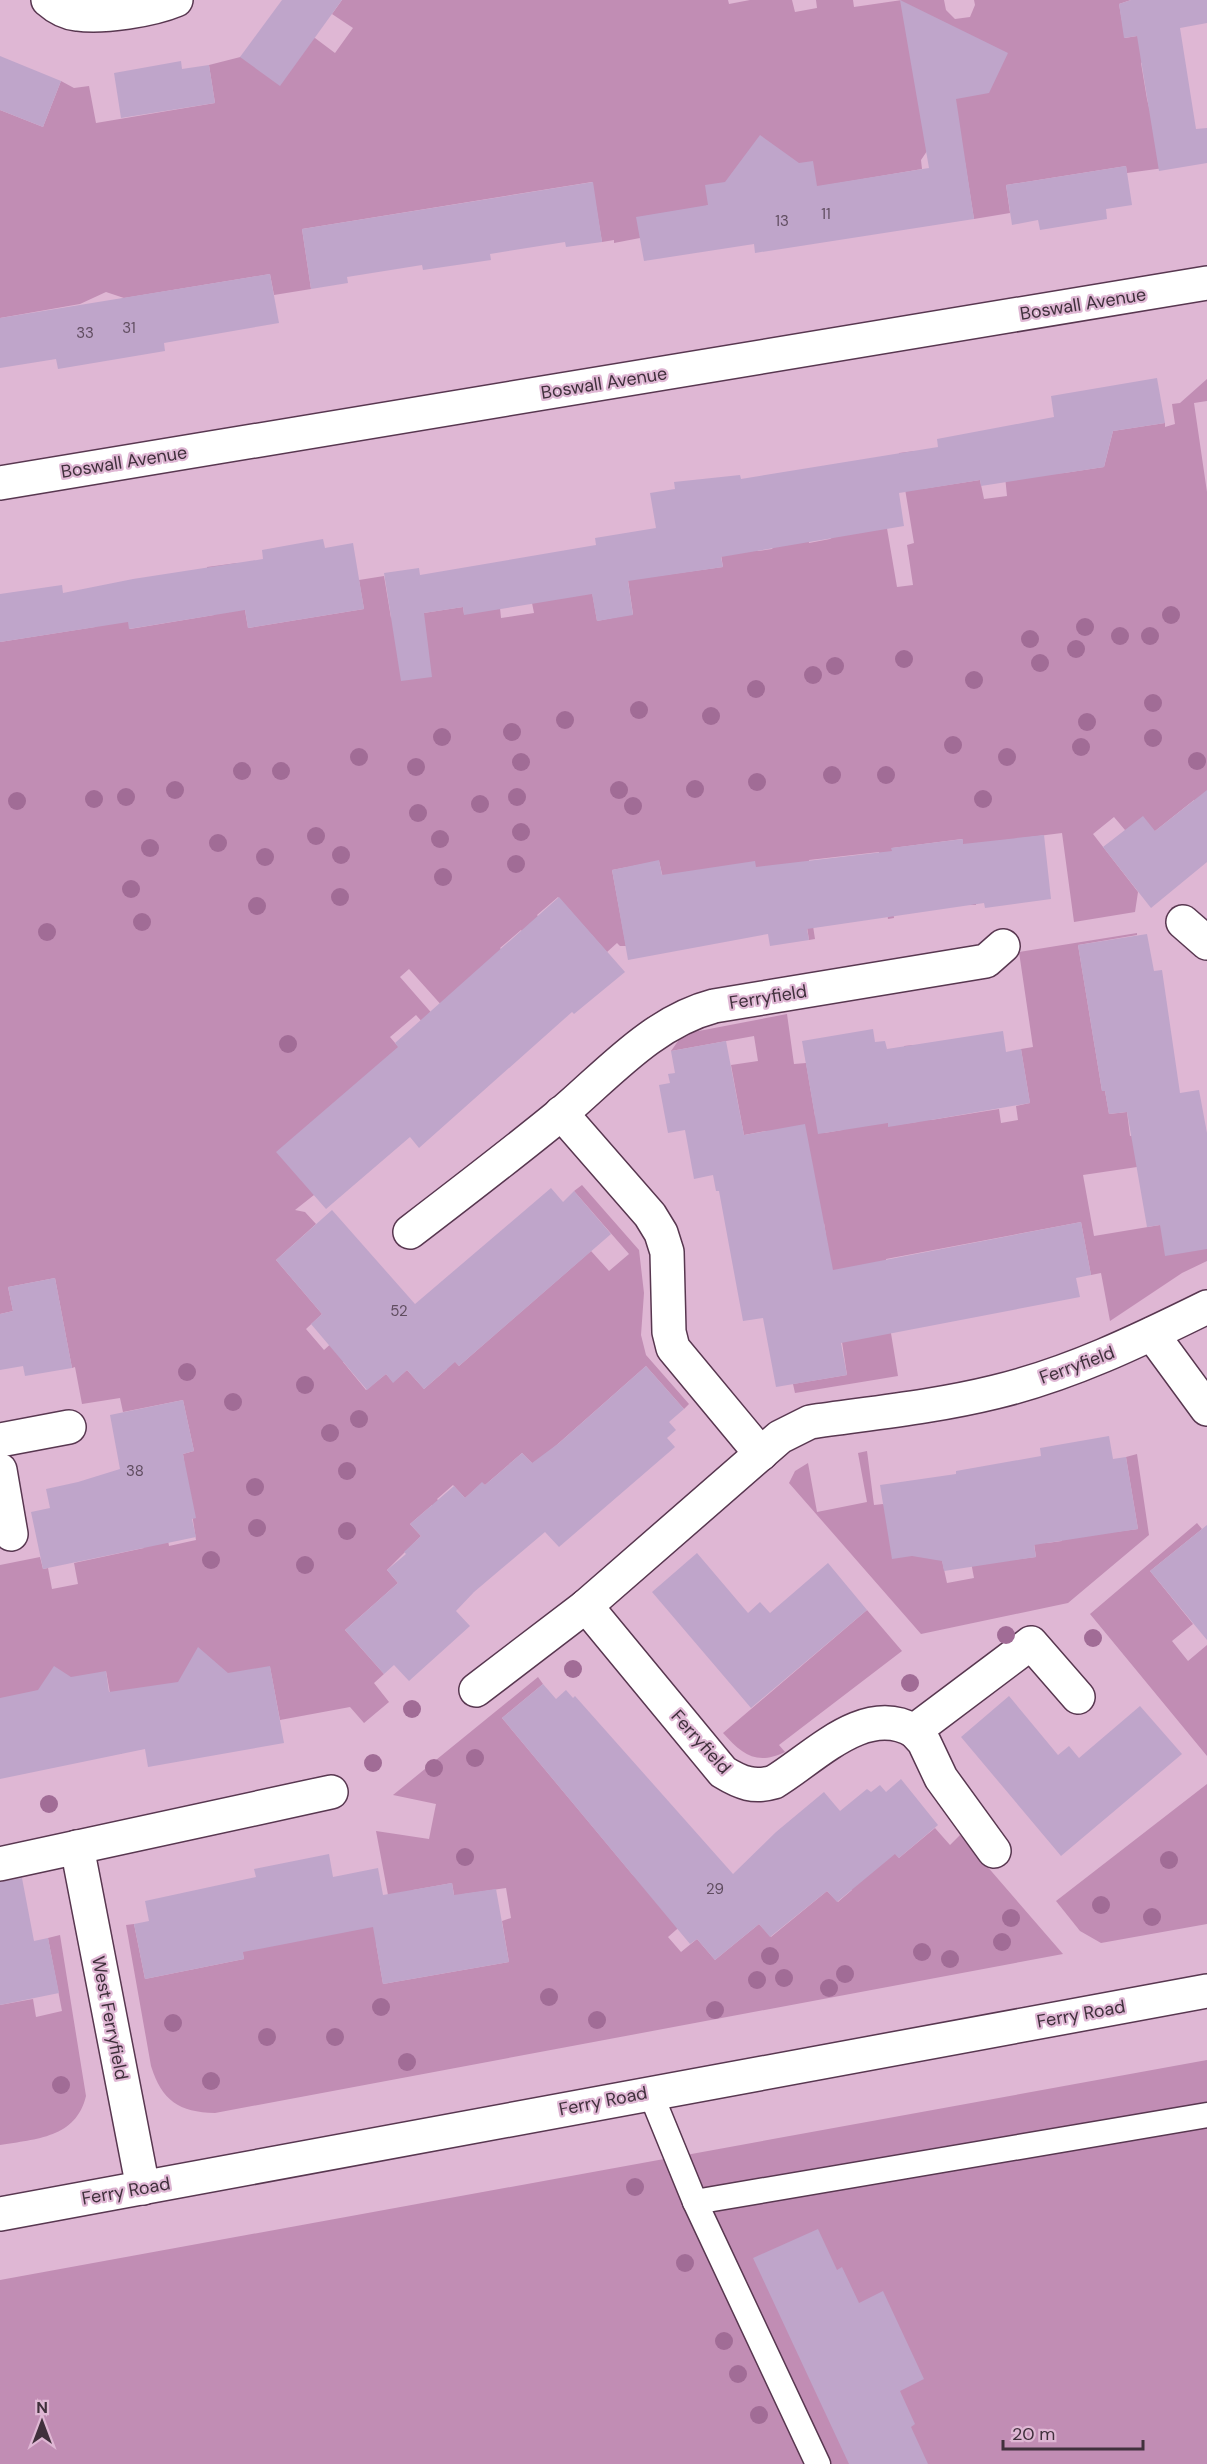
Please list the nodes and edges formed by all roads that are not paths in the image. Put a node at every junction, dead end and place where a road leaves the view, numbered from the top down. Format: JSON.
{"nodes":[{"id":1,"x":48,"y":0,"type":"edge"},
{"id":2,"x":176,"y":0,"type":"edge"},
{"id":3,"x":1207,"y":283,"type":"edge"},
{"id":4,"x":0,"y":483,"type":"edge"},
{"id":5,"x":1183,"y":922,"type":"dead end"},
{"id":6,"x":1207,"y":943,"type":"edge"},
{"id":7,"x":1003,"y":946,"type":"dead end"},
{"id":8,"x":561,"y":1113,"type":"junction"},
{"id":9,"x":411,"y":1232,"type":"dead end"},
{"id":10,"x":1207,"y":1307,"type":"edge"},
{"id":11,"x":1152,"y":1334,"type":"junction"},
{"id":12,"x":1207,"y":1409,"type":"edge"},
{"id":13,"x":69,"y":1427,"type":"dead end"},
{"id":14,"x":0,"y":1440,"type":"edge"},
{"id":15,"x":761,"y":1454,"type":"junction"},
{"id":16,"x":0,"y":1470,"type":"edge"},
{"id":17,"x":11,"y":1534,"type":"dead end"},
{"id":18,"x":586,"y":1606,"type":"junction"},
{"id":19,"x":476,"y":1690,"type":"dead end"},
{"id":20,"x":1078,"y":1697,"type":"dead end"},
{"id":21,"x":914,"y":1731,"type":"junction"},
{"id":22,"x":331,"y":1792,"type":"dead end"},
{"id":23,"x":77,"y":1847,"type":"junction"},
{"id":24,"x":994,"y":1851,"type":"dead end"},
{"id":25,"x":0,"y":1864,"type":"edge"},
{"id":26,"x":1207,"y":1991,"type":"edge"},
{"id":27,"x":650,"y":2092,"type":"junction"},
{"id":28,"x":1207,"y":2115,"type":"edge"},
{"id":29,"x":143,"y":2188,"type":"junction"},
{"id":30,"x":694,"y":2202,"type":"junction"},
{"id":31,"x":0,"y":2214,"type":"edge"},
{"id":32,"x":818,"y":2464,"type":"edge"}],
"edges":[{"from":1,"to":2,"type":"street"},
{"from":3,"to":4,"type":"street","name":"Boswall Avenue"},
{"from":5,"to":6,"type":"street"},
{"from":7,"to":8,"type":"street","name":"Ferryfield"},
{"from":8,"to":9,"type":"street","name":"Ferryfield"},
{"from":8,"to":15,"type":"street"},
{"from":10,"to":11,"type":"street","name":"Ferryfield"},
{"from":11,"to":12,"type":"street"},
{"from":11,"to":15,"type":"street","name":"Ferryfield"},
{"from":13,"to":14,"type":"street"},
{"from":15,"to":18,"type":"street","name":"Ferryfield"},
{"from":16,"to":17,"type":"street"},
{"from":18,"to":19,"type":"street","name":"Ferryfield"},
{"from":18,"to":21,"type":"street","name":"Ferryfield"},
{"from":20,"to":21,"type":"street"},
{"from":21,"to":24,"type":"street"},
{"from":22,"to":23,"type":"street"},
{"from":23,"to":25,"type":"street"},
{"from":23,"to":29,"type":"street","name":"West Ferryfield"},
{"from":26,"to":27,"type":"street","name":"Ferry Road"},
{"from":27,"to":29,"type":"street","name":"Ferry Road"},
{"from":27,"to":30,"type":"lane"},
{"from":28,"to":30,"type":"lane"},
{"from":29,"to":31,"type":"street","name":"Ferry Road"},
{"from":30,"to":32,"type":"lane"}]}
